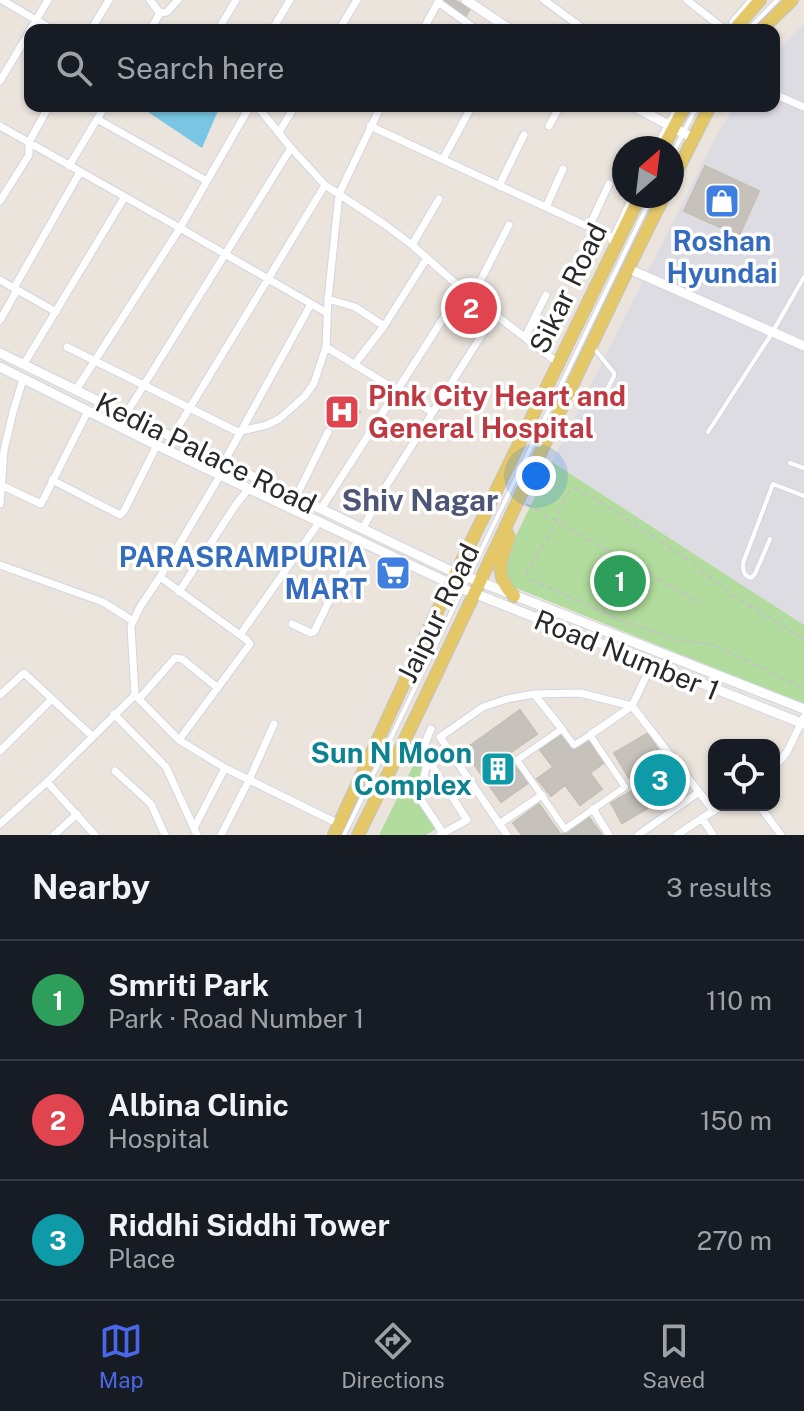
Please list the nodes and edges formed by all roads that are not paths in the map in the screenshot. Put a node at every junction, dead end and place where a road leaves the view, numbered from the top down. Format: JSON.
{"nodes":[{"id":1,"x":2,"y":0,"type":"edge"},
{"id":2,"x":48,"y":0,"type":"edge"},
{"id":3,"x":109,"y":0,"type":"edge"},
{"id":4,"x":150,"y":0,"type":"edge"},
{"id":5,"x":178,"y":0,"type":"edge"},
{"id":6,"x":236,"y":0,"type":"edge"},
{"id":7,"x":290,"y":0,"type":"edge"},
{"id":8,"x":357,"y":0,"type":"edge"},
{"id":9,"x":466,"y":0,"type":"edge"},
{"id":10,"x":544,"y":0,"type":"edge"},
{"id":11,"x":687,"y":0,"type":"edge"},
{"id":12,"x":777,"y":0,"type":"edge"},
{"id":13,"x":792,"y":0,"type":"edge"},
{"id":14,"x":439,"y":1,"type":"edge"},
{"id":15,"x":753,"y":2,"type":"edge"},
{"id":16,"x":160,"y":13,"type":"junction"},
{"id":17,"x":37,"y":20,"type":"junction"},
{"id":18,"x":34,"y":24,"type":"edge"},
{"id":19,"x":43,"y":24,"type":"edge"},
{"id":20,"x":95,"y":24,"type":"edge"},
{"id":21,"x":154,"y":24,"type":"edge"},
{"id":22,"x":222,"y":24,"type":"edge"},
{"id":23,"x":276,"y":24,"type":"edge"},
{"id":24,"x":343,"y":24,"type":"edge"},
{"id":25,"x":426,"y":24,"type":"edge"},
{"id":26,"x":466,"y":24,"type":"edge"},
{"id":27,"x":502,"y":24,"type":"edge"},
{"id":28,"x":577,"y":24,"type":"edge"},
{"id":29,"x":718,"y":24,"type":"edge"},
{"id":30,"x":732,"y":24,"type":"edge"},
{"id":31,"x":738,"y":24,"type":"edge"},
{"id":32,"x":754,"y":24,"type":"edge"},
{"id":33,"x":767,"y":24,"type":"edge"},
{"id":34,"x":24,"y":40,"type":"edge"},
{"id":35,"x":0,"y":81,"type":"edge"},
{"id":36,"x":780,"y":97,"type":"edge"},
{"id":37,"x":804,"y":107,"type":"edge"},
{"id":38,"x":46,"y":112,"type":"edge"},
{"id":39,"x":101,"y":112,"type":"edge"},
{"id":40,"x":247,"y":112,"type":"edge"},
{"id":41,"x":262,"y":112,"type":"edge"},
{"id":42,"x":291,"y":112,"type":"edge"},
{"id":43,"x":378,"y":112,"type":"edge"},
{"id":44,"x":469,"y":112,"type":"edge"},
{"id":45,"x":557,"y":112,"type":"edge"},
{"id":46,"x":644,"y":112,"type":"edge"},
{"id":47,"x":681,"y":112,"type":"edge"},
{"id":48,"x":692,"y":112,"type":"edge"},
{"id":49,"x":702,"y":112,"type":"edge"},
{"id":50,"x":97,"y":119,"type":"junction"},
{"id":51,"x":0,"y":126,"type":"edge"},
{"id":52,"x":370,"y":126,"type":"junction"},
{"id":53,"x":549,"y":126,"type":"dead end"},
{"id":54,"x":678,"y":131,"type":"junction"},
{"id":55,"x":279,"y":132,"type":"junction"},
{"id":56,"x":524,"y":135,"type":"dead end"},
{"id":57,"x":672,"y":136,"type":"edge"},
{"id":58,"x":674,"y":136,"type":"edge"},
{"id":59,"x":677,"y":136,"type":"edge"},
{"id":60,"x":677,"y":136,"type":"edge"},
{"id":61,"x":29,"y":142,"type":"junction"},
{"id":62,"x":291,"y":148,"type":"junction"},
{"id":63,"x":443,"y":159,"type":"junction"},
{"id":64,"x":69,"y":166,"type":"junction"},
{"id":65,"x":563,"y":169,"type":"dead end"},
{"id":66,"x":80,"y":172,"type":"junction"},
{"id":67,"x":207,"y":181,"type":"junction"},
{"id":68,"x":609,"y":184,"type":"dead end"},
{"id":69,"x":325,"y":185,"type":"junction"},
{"id":70,"x":499,"y":186,"type":"junction"},
{"id":71,"x":339,"y":194,"type":"junction"},
{"id":72,"x":124,"y":198,"type":"junction"},
{"id":73,"x":439,"y":199,"type":"dead end"},
{"id":74,"x":0,"y":201,"type":"edge"},
{"id":75,"x":546,"y":207,"type":"junction"},
{"id":76,"x":628,"y":208,"type":"edge"},
{"id":77,"x":633,"y":208,"type":"edge"},
{"id":78,"x":646,"y":208,"type":"edge"},
{"id":79,"x":658,"y":208,"type":"edge"},
{"id":80,"x":509,"y":225,"type":"dead end"},
{"id":81,"x":589,"y":227,"type":"junction"},
{"id":82,"x":180,"y":228,"type":"junction"},
{"id":83,"x":616,"y":239,"type":"junction"},
{"id":84,"x":412,"y":245,"type":"junction"},
{"id":85,"x":225,"y":255,"type":"junction"},
{"id":86,"x":427,"y":258,"type":"junction"},
{"id":87,"x":629,"y":269,"type":"junction"},
{"id":88,"x":804,"y":277,"type":"edge"},
{"id":89,"x":0,"y":280,"type":"edge"},
{"id":90,"x":268,"y":280,"type":"junction"},
{"id":91,"x":15,"y":289,"type":"junction"},
{"id":92,"x":462,"y":289,"type":"junction"},
{"id":93,"x":546,"y":295,"type":"dead end"},
{"id":94,"x":472,"y":297,"type":"junction"},
{"id":95,"x":328,"y":299,"type":"junction"},
{"id":96,"x":311,"y":304,"type":"junction"},
{"id":97,"x":56,"y":312,"type":"junction"},
{"id":98,"x":327,"y":313,"type":"junction"},
{"id":99,"x":495,"y":314,"type":"junction"},
{"id":100,"x":0,"y":320,"type":"edge"},
{"id":101,"x":384,"y":326,"type":"junction"},
{"id":102,"x":772,"y":333,"type":"junction"},
{"id":103,"x":525,"y":337,"type":"junction"},
{"id":104,"x":592,"y":345,"type":"junction"},
{"id":105,"x":804,"y":346,"type":"edge"},
{"id":106,"x":67,"y":347,"type":"dead end"},
{"id":107,"x":326,"y":347,"type":"junction"},
{"id":108,"x":0,"y":353,"type":"edge"},
{"id":109,"x":94,"y":361,"type":"junction"},
{"id":110,"x":556,"y":361,"type":"junction"},
{"id":111,"x":24,"y":364,"type":"junction"},
{"id":112,"x":354,"y":365,"type":"junction"},
{"id":113,"x":0,"y":367,"type":"edge"},
{"id":114,"x":23,"y":379,"type":"junction"},
{"id":115,"x":143,"y":386,"type":"junction"},
{"id":116,"x":76,"y":390,"type":"junction"},
{"id":117,"x":397,"y":391,"type":"junction"},
{"id":118,"x":565,"y":397,"type":"junction"},
{"id":119,"x":190,"y":408,"type":"junction"},
{"id":120,"x":88,"y":411,"type":"junction"},
{"id":121,"x":432,"y":412,"type":"junction"},
{"id":122,"x":126,"y":414,"type":"junction"},
{"id":123,"x":240,"y":432,"type":"junction"},
{"id":124,"x":328,"y":432,"type":"dead end"},
{"id":125,"x":708,"y":432,"type":"dead end"},
{"id":126,"x":172,"y":437,"type":"junction"},
{"id":127,"x":157,"y":445,"type":"junction"},
{"id":128,"x":224,"y":462,"type":"junction"},
{"id":129,"x":790,"y":463,"type":"dead end"},
{"id":130,"x":804,"y":468,"type":"edge"},
{"id":131,"x":1,"y":470,"type":"edge"},
{"id":132,"x":221,"y":474,"type":"junction"},
{"id":133,"x":52,"y":480,"type":"junction"},
{"id":134,"x":1,"y":485,"type":"edge"},
{"id":135,"x":249,"y":488,"type":"junction"},
{"id":136,"x":804,"y":496,"type":"edge"},
{"id":137,"x":296,"y":497,"type":"junction"},
{"id":138,"x":0,"y":504,"type":"edge"},
{"id":139,"x":321,"y":509,"type":"junction"},
{"id":140,"x":320,"y":521,"type":"junction"},
{"id":141,"x":363,"y":528,"type":"junction"},
{"id":142,"x":505,"y":528,"type":"junction"},
{"id":143,"x":359,"y":539,"type":"junction"},
{"id":144,"x":770,"y":539,"type":"dead end"},
{"id":145,"x":0,"y":565,"type":"edge"},
{"id":146,"x":160,"y":577,"type":"junction"},
{"id":147,"x":463,"y":581,"type":"junction"},
{"id":148,"x":179,"y":592,"type":"junction"},
{"id":149,"x":514,"y":596,"type":"junction"},
{"id":150,"x":133,"y":621,"type":"junction"},
{"id":151,"x":292,"y":624,"type":"dead end"},
{"id":152,"x":240,"y":635,"type":"junction"},
{"id":153,"x":652,"y":664,"type":"junction"},
{"id":154,"x":218,"y":688,"type":"junction"},
{"id":155,"x":534,"y":694,"type":"junction"},
{"id":156,"x":0,"y":695,"type":"edge"},
{"id":157,"x":137,"y":697,"type":"junction"},
{"id":158,"x":52,"y":699,"type":"junction"},
{"id":159,"x":632,"y":706,"type":"junction"},
{"id":160,"x":804,"y":709,"type":"edge"},
{"id":161,"x":114,"y":714,"type":"junction"},
{"id":162,"x":415,"y":715,"type":"junction"},
{"id":163,"x":803,"y":722,"type":"edge"},
{"id":164,"x":274,"y":724,"type":"dead end"},
{"id":165,"x":431,"y":729,"type":"junction"},
{"id":166,"x":562,"y":729,"type":"junction"},
{"id":167,"x":590,"y":735,"type":"junction"},
{"id":168,"x":92,"y":736,"type":"junction"},
{"id":169,"x":440,"y":737,"type":"junction"},
{"id":170,"x":179,"y":740,"type":"junction"},
{"id":171,"x":0,"y":751,"type":"edge"},
{"id":172,"x":428,"y":760,"type":"junction"},
{"id":173,"x":780,"y":761,"type":"edge"},
{"id":174,"x":225,"y":768,"type":"junction"},
{"id":175,"x":115,"y":771,"type":"dead end"},
{"id":176,"x":249,"y":780,"type":"junction"},
{"id":177,"x":47,"y":782,"type":"junction"},
{"id":178,"x":699,"y":792,"type":"junction"},
{"id":179,"x":542,"y":795,"type":"junction"},
{"id":180,"x":708,"y":803,"type":"edge"},
{"id":181,"x":593,"y":809,"type":"junction"},
{"id":182,"x":714,"y":811,"type":"edge"},
{"id":183,"x":763,"y":811,"type":"edge"},
{"id":184,"x":77,"y":814,"type":"junction"},
{"id":185,"x":702,"y":818,"type":"junction"},
{"id":186,"x":0,"y":824,"type":"edge"},
{"id":187,"x":499,"y":824,"type":"junction"},
{"id":188,"x":339,"y":831,"type":"edge"},
{"id":189,"x":196,"y":832,"type":"edge"},
{"id":190,"x":442,"y":834,"type":"edge"},
{"id":191,"x":54,"y":835,"type":"edge"},
{"id":192,"x":95,"y":835,"type":"edge"},
{"id":193,"x":165,"y":835,"type":"edge"},
{"id":194,"x":221,"y":835,"type":"edge"},
{"id":195,"x":358,"y":835,"type":"edge"},
{"id":196,"x":507,"y":835,"type":"edge"},
{"id":197,"x":609,"y":835,"type":"edge"},
{"id":198,"x":638,"y":835,"type":"edge"},
{"id":199,"x":677,"y":835,"type":"edge"},
{"id":200,"x":713,"y":835,"type":"edge"},
{"id":201,"x":781,"y":835,"type":"edge"}],
"edges":[{"from":1,"to":17,"type":"street"},
{"from":2,"to":17,"type":"street"},
{"from":3,"to":20,"type":"street"},
{"from":4,"to":16,"type":"street"},
{"from":5,"to":16,"type":"street"},
{"from":6,"to":22,"type":"street"},
{"from":7,"to":23,"type":"street"},
{"from":8,"to":24,"type":"street"},
{"from":9,"to":27,"type":"street"},
{"from":10,"to":28,"type":"street"},
{"from":11,"to":29,"type":"street"},
{"from":12,"to":32,"type":"lane"},
{"from":13,"to":33,"type":"main road"},
{"from":14,"to":25,"type":"street"},
{"from":14,"to":26,"type":"street"},
{"from":15,"to":30,"type":"street"},
{"from":15,"to":31,"type":"main road"},
{"from":16,"to":21,"type":"street"},
{"from":17,"to":18,"type":"street"},
{"from":17,"to":19,"type":"street"},
{"from":34,"to":35,"type":"street"},
{"from":36,"to":37,"type":"street"},
{"from":38,"to":61,"type":"street"},
{"from":39,"to":50,"type":"street"},
{"from":40,"to":67,"type":"street"},
{"from":41,"to":55,"type":"street"},
{"from":42,"to":55,"type":"street"},
{"from":43,"to":52,"type":"street"},
{"from":44,"to":63,"type":"street"},
{"from":45,"to":53,"type":"street"},
{"from":46,"to":54,"type":"street"},
{"from":47,"to":54,"type":"main road"},
{"from":48,"to":54,"type":"lane"},
{"from":49,"to":54,"type":"main road"},
{"from":50,"to":64,"type":"street"},
{"from":50,"to":67,"type":"street"},
{"from":51,"to":61,"type":"street"},
{"from":52,"to":63,"type":"street"},
{"from":52,"to":71,"type":"street"},
{"from":54,"to":57,"type":"street"},
{"from":54,"to":58,"type":"main road"},
{"from":54,"to":59,"type":"lane"},
{"from":54,"to":60,"type":"main road"},
{"from":55,"to":62,"type":"street"},
{"from":56,"to":70,"type":"street"},
{"from":61,"to":64,"type":"street"},
{"from":61,"to":74,"type":"street"},
{"from":62,"to":69,"type":"street"},
{"from":62,"to":85,"type":"street"},
{"from":63,"to":70,"type":"street"},
{"from":64,"to":66,"type":"street"},
{"from":65,"to":75,"type":"street"},
{"from":66,"to":72,"type":"street"},
{"from":66,"to":91,"type":"street"},
{"from":67,"to":82,"type":"street"},
{"from":68,"to":81,"type":"street"},
{"from":69,"to":71,"type":"street"},
{"from":69,"to":90,"type":"street"},
{"from":70,"to":75,"type":"street"},
{"from":71,"to":84,"type":"street"},
{"from":71,"to":95,"type":"street"},
{"from":72,"to":82,"type":"street"},
{"from":72,"to":97,"type":"street"},
{"from":73,"to":84,"type":"street"},
{"from":75,"to":81,"type":"street"},
{"from":76,"to":83,"type":"street"},
{"from":77,"to":83,"type":"main road","name":"Sikar Road"},
{"from":78,"to":147,"type":"lane"},
{"from":79,"to":87,"type":"main road","name":"Jaipur Road"},
{"from":80,"to":94,"type":"street"},
{"from":81,"to":83,"type":"street"},
{"from":82,"to":85,"type":"street"},
{"from":82,"to":109,"type":"street"},
{"from":83,"to":110,"type":"main road","name":"Sikar Road"},
{"from":84,"to":86,"type":"street"},
{"from":85,"to":90,"type":"street"},
{"from":85,"to":115,"type":"street"},
{"from":86,"to":92,"type":"street"},
{"from":86,"to":101,"type":"street"},
{"from":87,"to":102,"type":"street"},
{"from":87,"to":104,"type":"main road","name":"Jaipur Road"},
{"from":88,"to":102,"type":"lane"},
{"from":89,"to":91,"type":"street"},
{"from":90,"to":96,"type":"street"},
{"from":90,"to":119,"type":"street"},
{"from":91,"to":97,"type":"street"},
{"from":91,"to":100,"type":"street"},
{"from":92,"to":94,"type":"street"},
{"from":92,"to":117,"type":"street"},
{"from":93,"to":103,"type":"street"},
{"from":94,"to":99,"type":"street"},
{"from":95,"to":98,"type":"street"},
{"from":95,"to":101,"type":"street"},
{"from":96,"to":98,"type":"street"},
{"from":96,"to":123,"type":"street"},
{"from":97,"to":111,"type":"street"},
{"from":98,"to":107,"type":"street"},
{"from":99,"to":103,"type":"street"},
{"from":99,"to":121,"type":"street"},
{"from":101,"to":112,"type":"street"},
{"from":102,"to":105,"type":"street"},
{"from":102,"to":125,"type":"lane"},
{"from":103,"to":110,"type":"street"},
{"from":104,"to":118,"type":"main road","name":"Jaipur Road"},
{"from":104,"to":118,"type":"lane"},
{"from":106,"to":109,"type":"street"},
{"from":107,"to":112,"type":"street"},
{"from":107,"to":123,"type":"street"},
{"from":108,"to":111,"type":"street","name":"Kedia Palace Road"},
{"from":109,"to":115,"type":"street"},
{"from":109,"to":116,"type":"street"},
{"from":110,"to":147,"type":"main road","name":"Sikar Road"},
{"from":111,"to":116,"type":"street","name":"Kedia Palace Road"},
{"from":112,"to":117,"type":"street"},
{"from":113,"to":114,"type":"street","name":"Kedia Palace Road"},
{"from":114,"to":120,"type":"street","name":"Kedia Palace Road"},
{"from":114,"to":131,"type":"street"},
{"from":115,"to":119,"type":"street"},
{"from":115,"to":122,"type":"street"},
{"from":116,"to":122,"type":"street","name":"Kedia Palace Road"},
{"from":117,"to":121,"type":"street"},
{"from":117,"to":139,"type":"street"},
{"from":118,"to":142,"type":"main road","name":"Jaipur Road"},
{"from":119,"to":123,"type":"street"},
{"from":119,"to":126,"type":"street"},
{"from":120,"to":127,"type":"street","name":"Kedia Palace Road"},
{"from":120,"to":133,"type":"street"},
{"from":121,"to":141,"type":"street"},
{"from":122,"to":126,"type":"street","name":"Kedia Palace Road"},
{"from":123,"to":128,"type":"street"},
{"from":124,"to":137,"type":"street"},
{"from":126,"to":128,"type":"street","name":"Kedia Palace Road"},
{"from":127,"to":132,"type":"street","name":"Kedia Palace Road"},
{"from":127,"to":133,"type":"street"},
{"from":128,"to":132,"type":"street"},
{"from":128,"to":137,"type":"street","name":"Kedia Palace Road"},
{"from":129,"to":130,"type":"lane"},
{"from":131,"to":134,"type":"street"},
{"from":132,"to":135,"type":"street","name":"Kedia Palace Road"},
{"from":132,"to":146,"type":"street"},
{"from":133,"to":134,"type":"street"},
{"from":134,"to":138,"type":"street"},
{"from":135,"to":140,"type":"street","name":"Kedia Palace Road"},
{"from":135,"to":148,"type":"street"},
{"from":136,"to":144,"type":"lane"},
{"from":137,"to":139,"type":"street","name":"Kedia Palace Road"},
{"from":139,"to":141,"type":"street","name":"Kedia Palace Road"},
{"from":140,"to":143,"type":"street","name":"Kedia Palace Road"},
{"from":140,"to":152,"type":"street"},
{"from":141,"to":147,"type":"street","name":"Kedia Palace Road"},
{"from":142,"to":147,"type":"main road","name":"Jaipur Road"},
{"from":142,"to":149,"type":"main road"},
{"from":143,"to":147,"type":"street","name":"Kedia Palace Road"},
{"from":143,"to":151,"type":"street"},
{"from":145,"to":150,"type":"street"},
{"from":146,"to":148,"type":"street"},
{"from":146,"to":150,"type":"street"},
{"from":147,"to":149,"type":"street","name":"Road Number 1"},
{"from":147,"to":153,"type":"street","name":"Road Number 1"},
{"from":147,"to":162,"type":"main road","name":"Jaipur Road"},
{"from":147,"to":188,"type":"main road","name":"Sikar Road"},
{"from":148,"to":152,"type":"street"},
{"from":149,"to":160,"type":"street","name":"Road Number 1"},
{"from":150,"to":157,"type":"street"},
{"from":152,"to":154,"type":"street"},
{"from":153,"to":159,"type":"street"},
{"from":153,"to":163,"type":"street","name":"Road Number 1"},
{"from":154,"to":157,"type":"street"},
{"from":154,"to":170,"type":"street"},
{"from":155,"to":159,"type":"street"},
{"from":155,"to":166,"type":"street"},
{"from":155,"to":169,"type":"street"},
{"from":156,"to":158,"type":"street"},
{"from":157,"to":161,"type":"street"},
{"from":157,"to":170,"type":"street"},
{"from":158,"to":168,"type":"street"},
{"from":158,"to":171,"type":"street"},
{"from":159,"to":167,"type":"street"},
{"from":159,"to":178,"type":"street"},
{"from":161,"to":168,"type":"street"},
{"from":161,"to":189,"type":"street"},
{"from":162,"to":165,"type":"street"},
{"from":162,"to":195,"type":"main road","name":"Jaipur Road"},
{"from":163,"to":173,"type":"street"},
{"from":164,"to":176,"type":"street"},
{"from":165,"to":169,"type":"street"},
{"from":165,"to":172,"type":"street"},
{"from":166,"to":167,"type":"street"},
{"from":166,"to":179,"type":"street"},
{"from":167,"to":181,"type":"street"},
{"from":168,"to":177,"type":"street"},
{"from":169,"to":187,"type":"street"},
{"from":170,"to":174,"type":"street"},
{"from":172,"to":190,"type":"street"},
{"from":172,"to":190,"type":"street"},
{"from":174,"to":176,"type":"street"},
{"from":174,"to":189,"type":"street"},
{"from":175,"to":193,"type":"street"},
{"from":176,"to":188,"type":"street"},
{"from":176,"to":194,"type":"street"},
{"from":177,"to":184,"type":"street"},
{"from":177,"to":186,"type":"street"},
{"from":178,"to":180,"type":"street"},
{"from":178,"to":198,"type":"street"},
{"from":179,"to":181,"type":"street"},
{"from":179,"to":187,"type":"street"},
{"from":181,"to":197,"type":"street"},
{"from":182,"to":185,"type":"street"},
{"from":183,"to":201,"type":"street"},
{"from":184,"to":191,"type":"street"},
{"from":184,"to":192,"type":"street"},
{"from":185,"to":199,"type":"street"},
{"from":185,"to":200,"type":"street"},
{"from":187,"to":196,"type":"street"}]}
